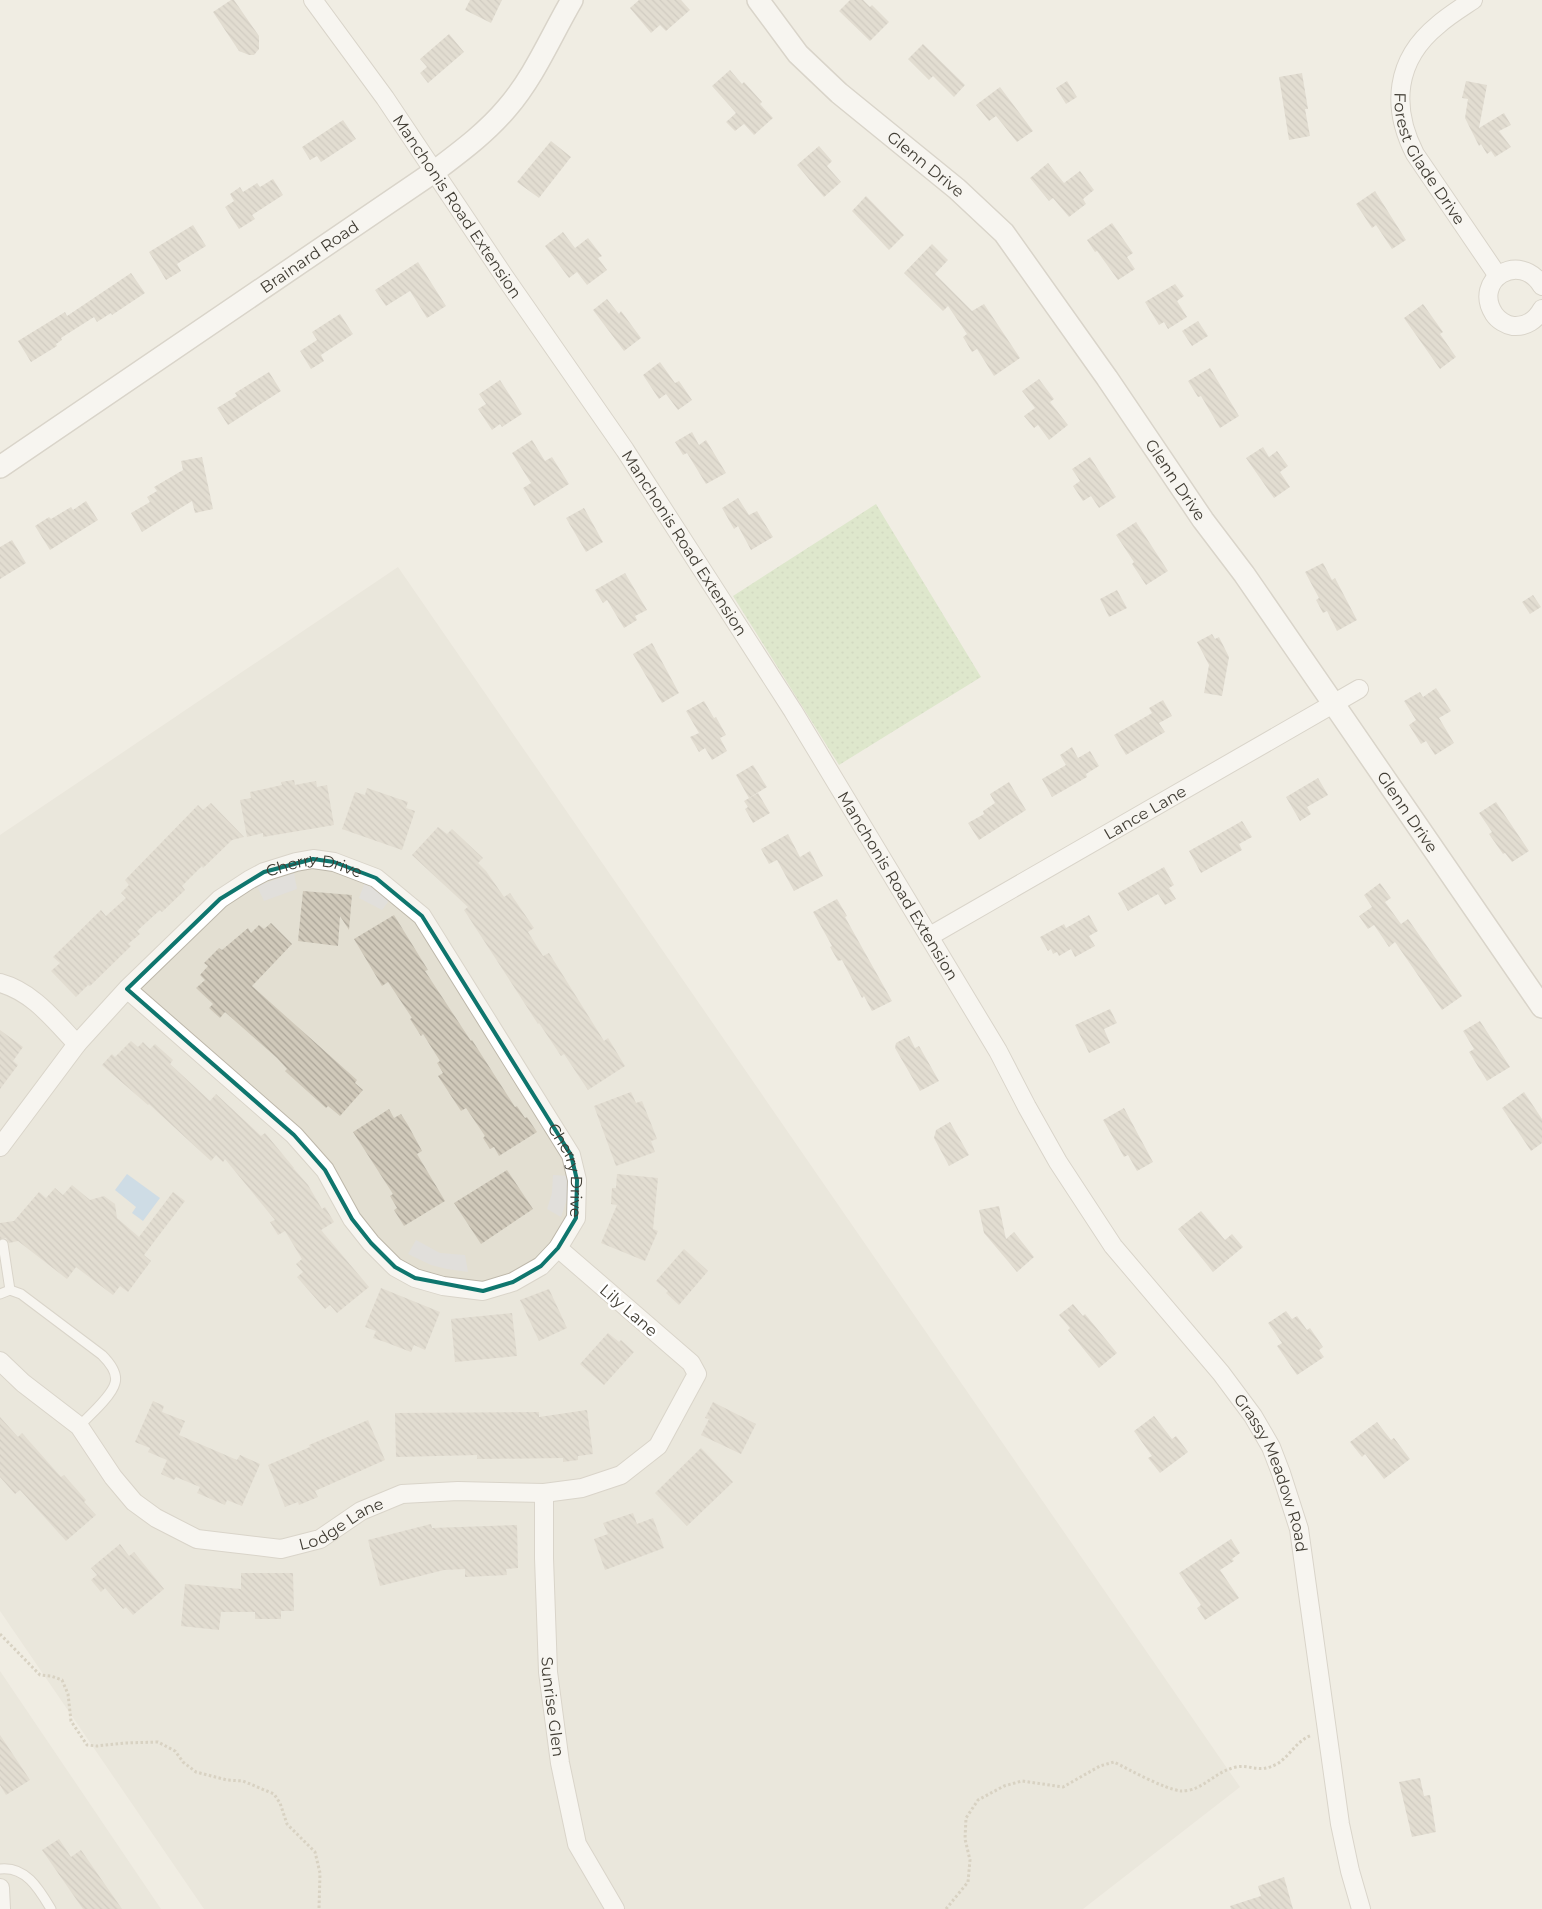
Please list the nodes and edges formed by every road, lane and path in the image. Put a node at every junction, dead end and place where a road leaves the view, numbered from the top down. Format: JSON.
{"nodes":[{"id":1,"x":313,"y":0,"type":"edge"},
{"id":2,"x":572,"y":0,"type":"edge"},
{"id":3,"x":758,"y":0,"type":"edge"},
{"id":4,"x":1473,"y":0,"type":"edge"},
{"id":5,"x":435,"y":171,"type":"junction"},
{"id":6,"x":1498,"y":276,"type":"junction"},
{"id":7,"x":1542,"y":286,"type":"edge"},
{"id":8,"x":1542,"y":309,"type":"edge"},
{"id":9,"x":0,"y":467,"type":"edge"},
{"id":10,"x":1358,"y":689,"type":"dead end"},
{"id":11,"x":1333,"y":703,"type":"junction"},
{"id":12,"x":930,"y":936,"type":"junction"},
{"id":13,"x":0,"y":983,"type":"edge"},
{"id":14,"x":127,"y":989,"type":"junction"},
{"id":15,"x":1542,"y":1007,"type":"edge"},
{"id":16,"x":77,"y":1044,"type":"junction"},
{"id":17,"x":1025,"y":1103,"type":"joint"},
{"id":18,"x":0,"y":1147,"type":"edge"},
{"id":19,"x":3,"y":1244,"type":"dead end"},
{"id":20,"x":558,"y":1248,"type":"junction"},
{"id":21,"x":10,"y":1290,"type":"junction"},
{"id":22,"x":0,"y":1294,"type":"edge"},
{"id":23,"x":0,"y":1361,"type":"edge"},
{"id":24,"x":697,"y":1374,"type":"joint"},
{"id":25,"x":79,"y":1426,"type":"junction"},
{"id":26,"x":544,"y":1493,"type":"junction"},
{"id":27,"x":0,"y":1634,"type":"edge"},
{"id":28,"x":1326,"y":1729,"type":"junction"},
{"id":29,"x":0,"y":1869,"type":"edge"},
{"id":30,"x":0,"y":1888,"type":"edge"},
{"id":31,"x":1,"y":1909,"type":"edge"},
{"id":32,"x":51,"y":1909,"type":"edge"},
{"id":33,"x":319,"y":1909,"type":"edge"},
{"id":34,"x":615,"y":1909,"type":"edge"},
{"id":35,"x":946,"y":1909,"type":"edge"},
{"id":36,"x":1361,"y":1909,"type":"edge"}],
"edges":[{"from":1,"to":5,"type":"street","name":"Manchonis Road Extension"},
{"from":2,"to":5,"type":"street","name":"Brainard Road"},
{"from":3,"to":11,"type":"street","name":"Glenn Drive"},
{"from":4,"to":6,"type":"street","name":"Forest Glade Drive"},
{"from":5,"to":9,"type":"street","name":"Brainard Road"},
{"from":5,"to":12,"type":"street","name":"Manchonis Road Extension"},
{"from":6,"to":7,"type":"street"},
{"from":6,"to":8,"type":"street"},
{"from":10,"to":11,"type":"street","name":"Lance Lane"},
{"from":11,"to":12,"type":"street","name":"Lance Lane"},
{"from":11,"to":15,"type":"street","name":"Glenn Drive"},
{"from":12,"to":17,"type":"street","name":"Manchonis Road Extension"},
{"from":13,"to":16,"type":"street"},
{"from":14,"to":16,"type":"street","name":"Cherry Drive"},
{"from":14,"to":20,"type":"street","name":"Cherry Drive"},
{"from":14,"to":20,"type":"street","name":"Cherry Drive"},
{"from":16,"to":18,"type":"street","name":"Cherry Drive"},
{"from":17,"to":28,"type":"street","name":"Grassy Meadow Road"},
{"from":19,"to":21,"type":"lane"},
{"from":20,"to":24,"type":"street","name":"Lily Lane"},
{"from":21,"to":22,"type":"lane"},
{"from":21,"to":25,"type":"lane"},
{"from":23,"to":25,"type":"street","name":"Lodge Lane"},
{"from":24,"to":26,"type":"street","name":"Lodge Lane"},
{"from":25,"to":26,"type":"street","name":"Lodge Lane"},
{"from":26,"to":34,"type":"street","name":"Sunrise Glen"},
{"from":27,"to":33,"type":"path"},
{"from":28,"to":35,"type":"path"},
{"from":28,"to":36,"type":"street","name":"Grassy Meadow Road"},
{"from":29,"to":32,"type":"lane"},
{"from":30,"to":31,"type":"street"}]}
